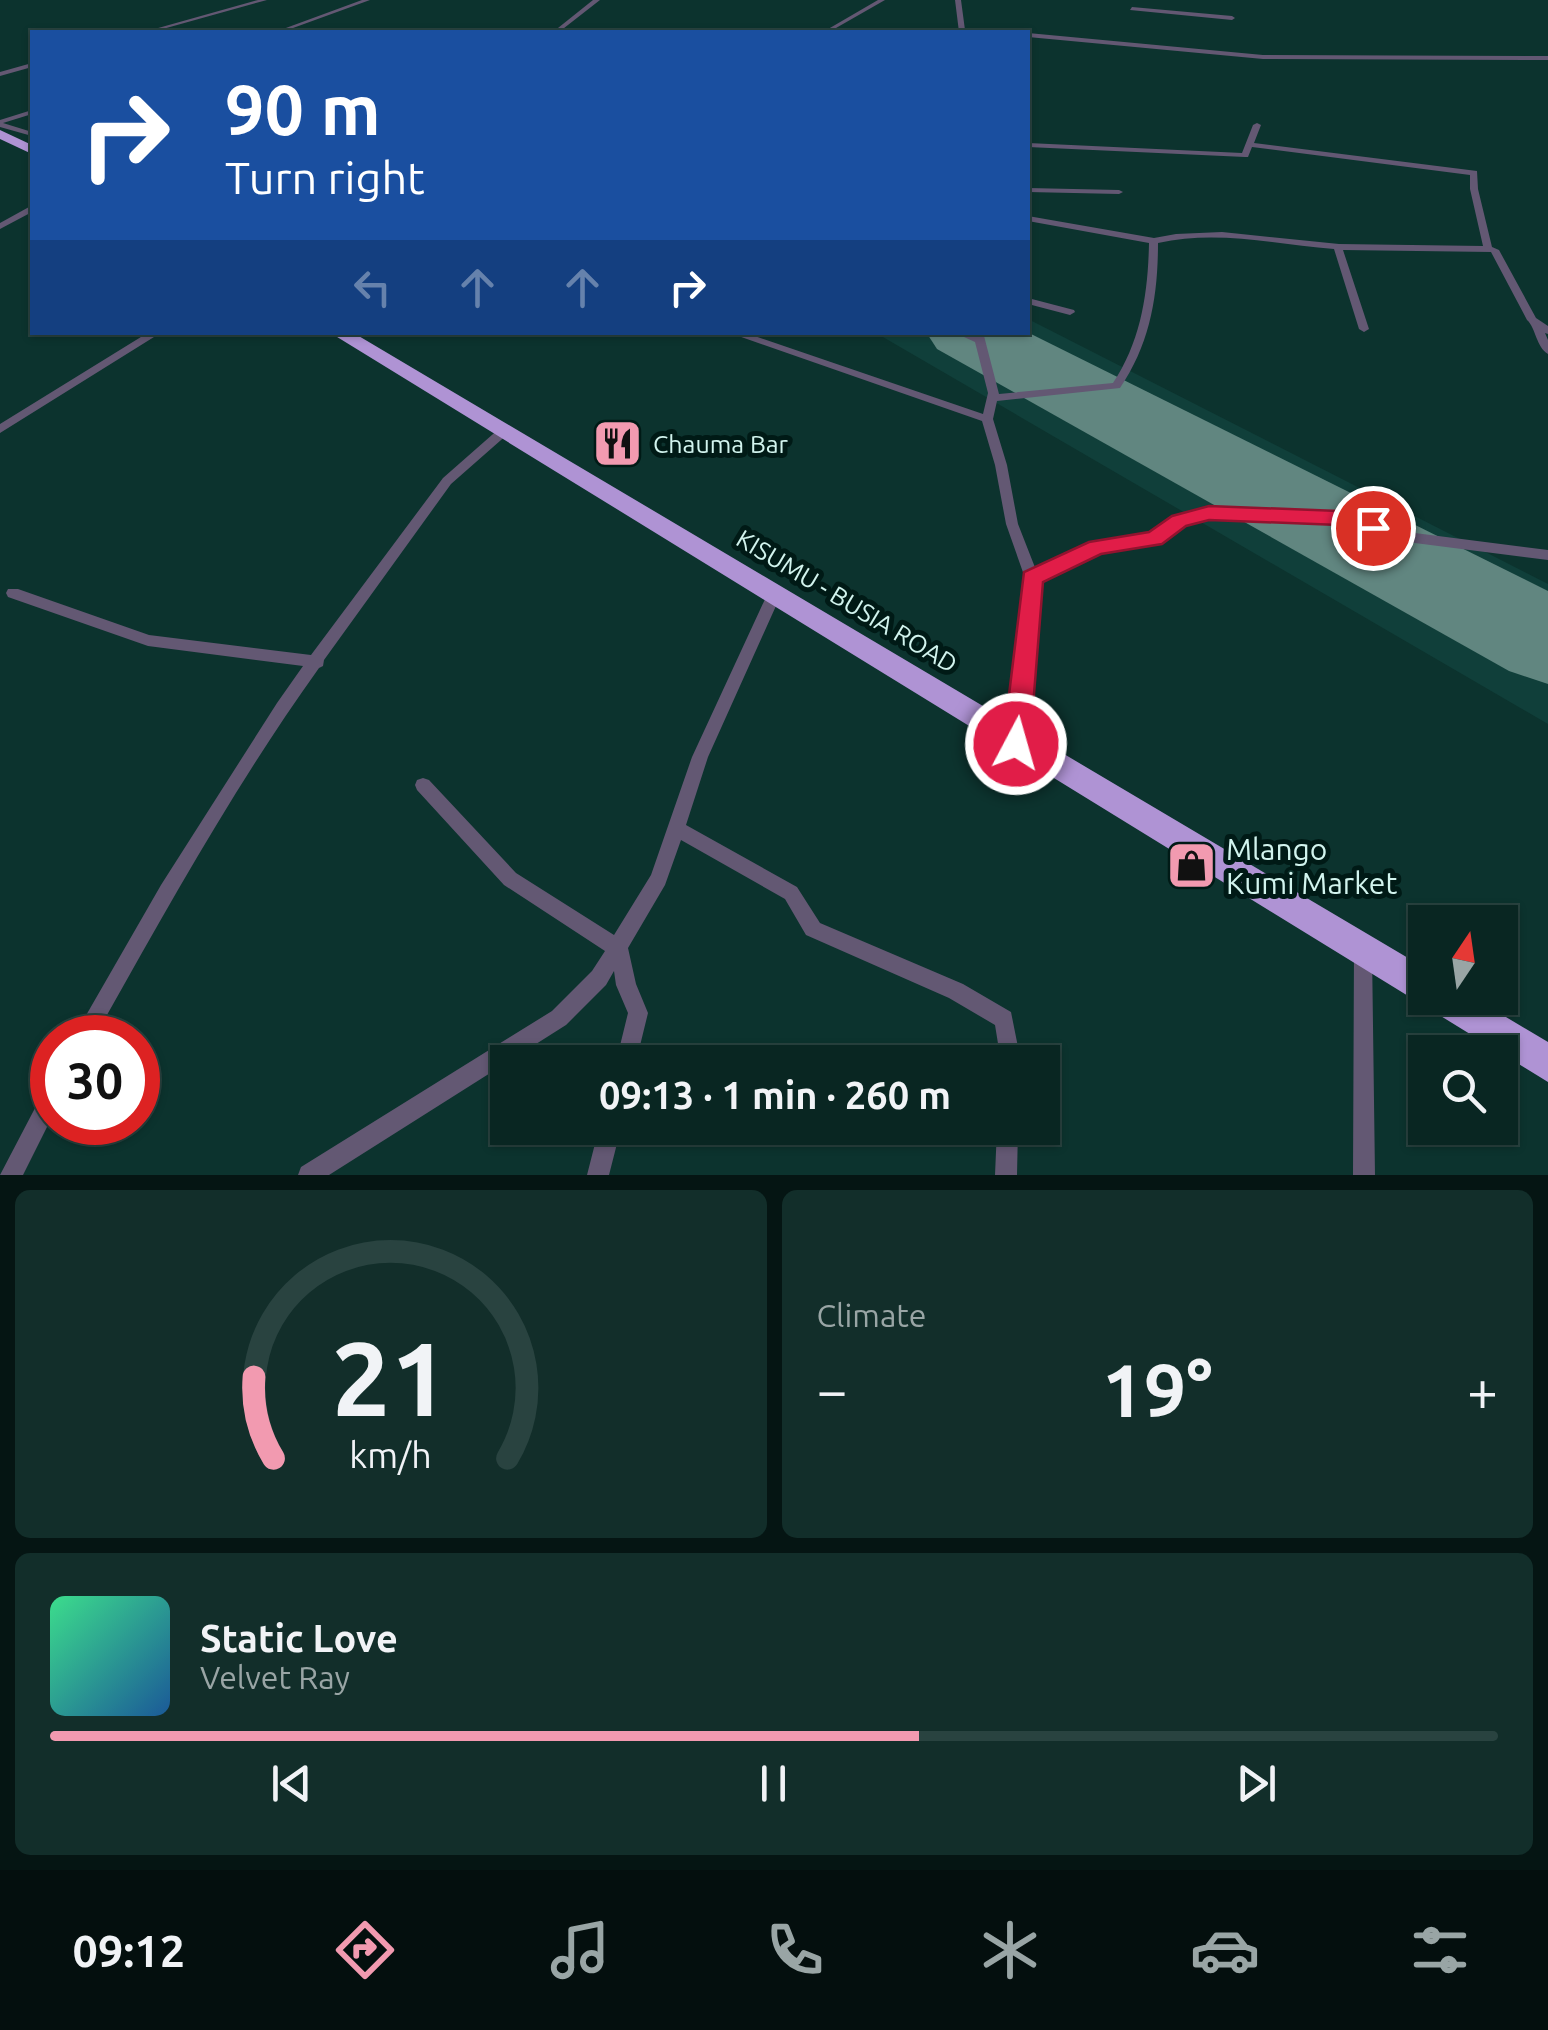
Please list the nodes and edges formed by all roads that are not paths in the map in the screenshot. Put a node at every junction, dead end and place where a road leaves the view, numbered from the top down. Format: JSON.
{"nodes":[{"id":1,"x":264,"y":0,"type":"edge"},
{"id":2,"x":367,"y":0,"type":"edge"},
{"id":3,"x":598,"y":0,"type":"edge"},
{"id":4,"x":882,"y":0,"type":"edge"},
{"id":5,"x":958,"y":0,"type":"edge"},
{"id":6,"x":1132,"y":9,"type":"dead end"},
{"id":7,"x":1232,"y":18,"type":"dead end"},
{"id":8,"x":154,"y":30,"type":"edge"},
{"id":9,"x":284,"y":30,"type":"edge"},
{"id":10,"x":559,"y":30,"type":"edge"},
{"id":11,"x":830,"y":30,"type":"edge"},
{"id":12,"x":962,"y":30,"type":"edge"},
{"id":13,"x":1030,"y":35,"type":"edge"},
{"id":14,"x":1548,"y":58,"type":"edge"},
{"id":15,"x":30,"y":66,"type":"edge"},
{"id":16,"x":0,"y":74,"type":"edge"},
{"id":17,"x":30,"y":113,"type":"edge"},
{"id":18,"x":0,"y":124,"type":"edge"},
{"id":19,"x":1256,"y":125,"type":"dead end"},
{"id":20,"x":0,"y":134,"type":"edge"},
{"id":21,"x":29,"y":142,"type":"edge"},
{"id":22,"x":1030,"y":145,"type":"edge"},
{"id":23,"x":1251,"y":145,"type":"junction"},
{"id":24,"x":1030,"y":190,"type":"edge"},
{"id":25,"x":1119,"y":192,"type":"dead end"},
{"id":26,"x":30,"y":210,"type":"edge"},
{"id":27,"x":1030,"y":218,"type":"edge"},
{"id":28,"x":0,"y":226,"type":"edge"},
{"id":29,"x":1154,"y":241,"type":"junction"},
{"id":30,"x":1338,"y":247,"type":"junction"},
{"id":31,"x":1488,"y":250,"type":"junction"},
{"id":32,"x":1030,"y":302,"type":"edge"},
{"id":33,"x":1070,"y":312,"type":"dead end"},
{"id":34,"x":1364,"y":328,"type":"dead end"},
{"id":35,"x":1542,"y":329,"type":"edge"},
{"id":36,"x":152,"y":335,"type":"edge"},
{"id":37,"x":343,"y":335,"type":"edge"},
{"id":38,"x":741,"y":335,"type":"edge"},
{"id":39,"x":979,"y":336,"type":"edge"},
{"id":40,"x":1548,"y":351,"type":"edge"},
{"id":41,"x":992,"y":398,"type":"junction"},
{"id":42,"x":987,"y":419,"type":"junction"},
{"id":43,"x":0,"y":428,"type":"edge"},
{"id":44,"x":505,"y":430,"type":"junction"},
{"id":45,"x":1548,"y":554,"type":"edge"},
{"id":46,"x":1032,"y":578,"type":"junction"},
{"id":47,"x":13,"y":593,"type":"dead end"},
{"id":48,"x":773,"y":597,"type":"junction"},
{"id":49,"x":318,"y":662,"type":"junction"},
{"id":50,"x":1016,"y":744,"type":"junction"},
{"id":51,"x":422,"y":785,"type":"dead end"},
{"id":52,"x":676,"y":828,"type":"junction"},
{"id":53,"x":618,"y":949,"type":"junction"},
{"id":54,"x":1363,"y":950,"type":"junction"},
{"id":55,"x":1408,"y":978,"type":"edge"},
{"id":56,"x":97,"y":1015,"type":"edge"},
{"id":57,"x":1469,"y":1015,"type":"edge"},
{"id":58,"x":630,"y":1045,"type":"edge"},
{"id":59,"x":1008,"y":1045,"type":"edge"},
{"id":60,"x":1548,"y":1063,"type":"edge"},
{"id":61,"x":30,"y":1138,"type":"edge"},
{"id":62,"x":606,"y":1145,"type":"edge"},
{"id":63,"x":1007,"y":1145,"type":"edge"},
{"id":64,"x":11,"y":1175,"type":"edge"},
{"id":65,"x":309,"y":1175,"type":"edge"},
{"id":66,"x":598,"y":1175,"type":"edge"},
{"id":67,"x":1006,"y":1175,"type":"edge"},
{"id":68,"x":1364,"y":1175,"type":"edge"}],
"edges":[{"from":1,"to":8,"type":"street"},
{"from":2,"to":9,"type":"street"},
{"from":3,"to":10,"type":"street"},
{"from":4,"to":11,"type":"street"},
{"from":5,"to":12,"type":"street"},
{"from":6,"to":7,"type":"street"},
{"from":13,"to":14,"type":"street"},
{"from":15,"to":16,"type":"street"},
{"from":17,"to":18,"type":"street"},
{"from":18,"to":21,"type":"street"},
{"from":19,"to":23,"type":"street"},
{"from":20,"to":21,"type":"highway"},
{"from":22,"to":23,"type":"street"},
{"from":23,"to":31,"type":"street"},
{"from":24,"to":25,"type":"street"},
{"from":26,"to":28,"type":"street"},
{"from":27,"to":29,"type":"street"},
{"from":29,"to":30,"type":"street"},
{"from":29,"to":41,"type":"street"},
{"from":30,"to":31,"type":"street"},
{"from":30,"to":34,"type":"street"},
{"from":31,"to":35,"type":"street"},
{"from":32,"to":33,"type":"street"},
{"from":35,"to":40,"type":"street"},
{"from":36,"to":43,"type":"street"},
{"from":37,"to":44,"type":"highway","name":"KISUMU - BUSIA ROAD"},
{"from":38,"to":42,"type":"street"},
{"from":39,"to":41,"type":"street"},
{"from":41,"to":42,"type":"street"},
{"from":42,"to":46,"type":"street"},
{"from":44,"to":48,"type":"highway","name":"KISUMU - BUSIA ROAD"},
{"from":44,"to":49,"type":"street"},
{"from":45,"to":46,"type":"street"},
{"from":46,"to":50,"type":"street"},
{"from":47,"to":49,"type":"street"},
{"from":48,"to":50,"type":"highway","name":"KISUMU - BUSIA ROAD"},
{"from":48,"to":52,"type":"street"},
{"from":49,"to":56,"type":"street"},
{"from":50,"to":54,"type":"highway","name":"KISUMU - BUSIA ROAD"},
{"from":51,"to":53,"type":"street"},
{"from":52,"to":53,"type":"street"},
{"from":52,"to":59,"type":"street"},
{"from":53,"to":58,"type":"street"},
{"from":53,"to":65,"type":"street"},
{"from":54,"to":55,"type":"highway","name":"KISUMU - BUSIA ROAD"},
{"from":54,"to":68,"type":"street"},
{"from":57,"to":60,"type":"highway"},
{"from":61,"to":64,"type":"street"},
{"from":62,"to":66,"type":"street"},
{"from":63,"to":67,"type":"street"}]}
